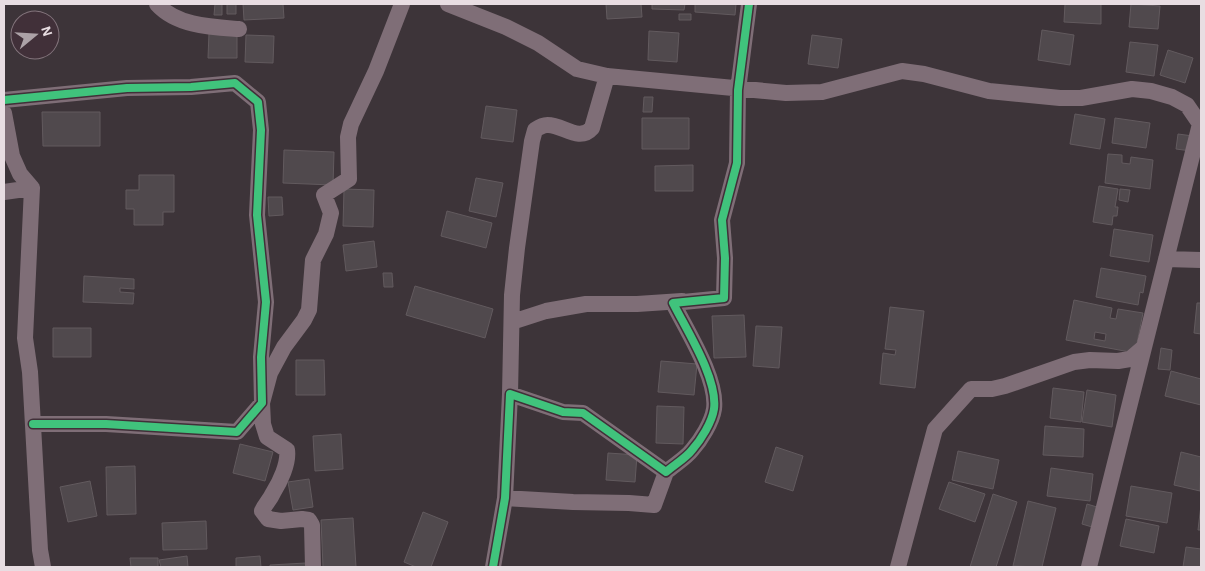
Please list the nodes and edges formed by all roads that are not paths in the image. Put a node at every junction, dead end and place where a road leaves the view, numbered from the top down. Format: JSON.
{"nodes":[{"id":1,"x":157,"y":4,"type":"edge"},
{"id":2,"x":402,"y":4,"type":"edge"},
{"id":3,"x":448,"y":4,"type":"edge"},
{"id":4,"x":748,"y":4,"type":"edge"},
{"id":5,"x":474,"y":10,"type":"edge"},
{"id":6,"x":239,"y":29,"type":"dead end"},
{"id":7,"x":607,"y":76,"type":"junction"},
{"id":8,"x":738,"y":90,"type":"junction"},
{"id":9,"x":4,"y":100,"type":"edge"},
{"id":10,"x":4,"y":113,"type":"edge"},
{"id":11,"x":1201,"y":122,"type":"edge"},
{"id":12,"x":32,"y":188,"type":"junction"},
{"id":13,"x":4,"y":192,"type":"edge"},
{"id":14,"x":1166,"y":259,"type":"junction"},
{"id":15,"x":1201,"y":260,"type":"edge"},
{"id":16,"x":724,"y":298,"type":"junction"},
{"id":17,"x":512,"y":322,"type":"junction"},
{"id":18,"x":1144,"y":347,"type":"junction"},
{"id":19,"x":510,"y":394,"type":"junction"},
{"id":20,"x":262,"y":404,"type":"junction"},
{"id":21,"x":33,"y":424,"type":"junction"},
{"id":22,"x":666,"y":472,"type":"junction"},
{"id":23,"x":504,"y":498,"type":"junction"},
{"id":24,"x":43,"y":567,"type":"edge"},
{"id":25,"x":313,"y":567,"type":"edge"},
{"id":26,"x":493,"y":567,"type":"edge"},
{"id":27,"x":898,"y":567,"type":"edge"},
{"id":28,"x":1089,"y":567,"type":"edge"}],
"edges":[{"from":1,"to":6,"type":"street"},
{"from":2,"to":20,"type":"street"},
{"from":3,"to":5,"type":"street"},
{"from":4,"to":8,"type":"street"},
{"from":5,"to":7,"type":"street"},
{"from":7,"to":8,"type":"street"},
{"from":7,"to":17,"type":"street"},
{"from":8,"to":11,"type":"street"},
{"from":8,"to":16,"type":"street"},
{"from":9,"to":20,"type":"street"},
{"from":10,"to":12,"type":"street"},
{"from":11,"to":14,"type":"street"},
{"from":12,"to":13,"type":"street"},
{"from":12,"to":21,"type":"street"},
{"from":14,"to":15,"type":"street"},
{"from":14,"to":18,"type":"street"},
{"from":16,"to":17,"type":"street"},
{"from":16,"to":22,"type":"street"},
{"from":17,"to":19,"type":"street"},
{"from":18,"to":27,"type":"street"},
{"from":18,"to":28,"type":"street"},
{"from":19,"to":22,"type":"street"},
{"from":19,"to":23,"type":"street"},
{"from":20,"to":21,"type":"street"},
{"from":20,"to":25,"type":"street"},
{"from":21,"to":24,"type":"street"},
{"from":22,"to":23,"type":"street"},
{"from":23,"to":26,"type":"street"}]}
